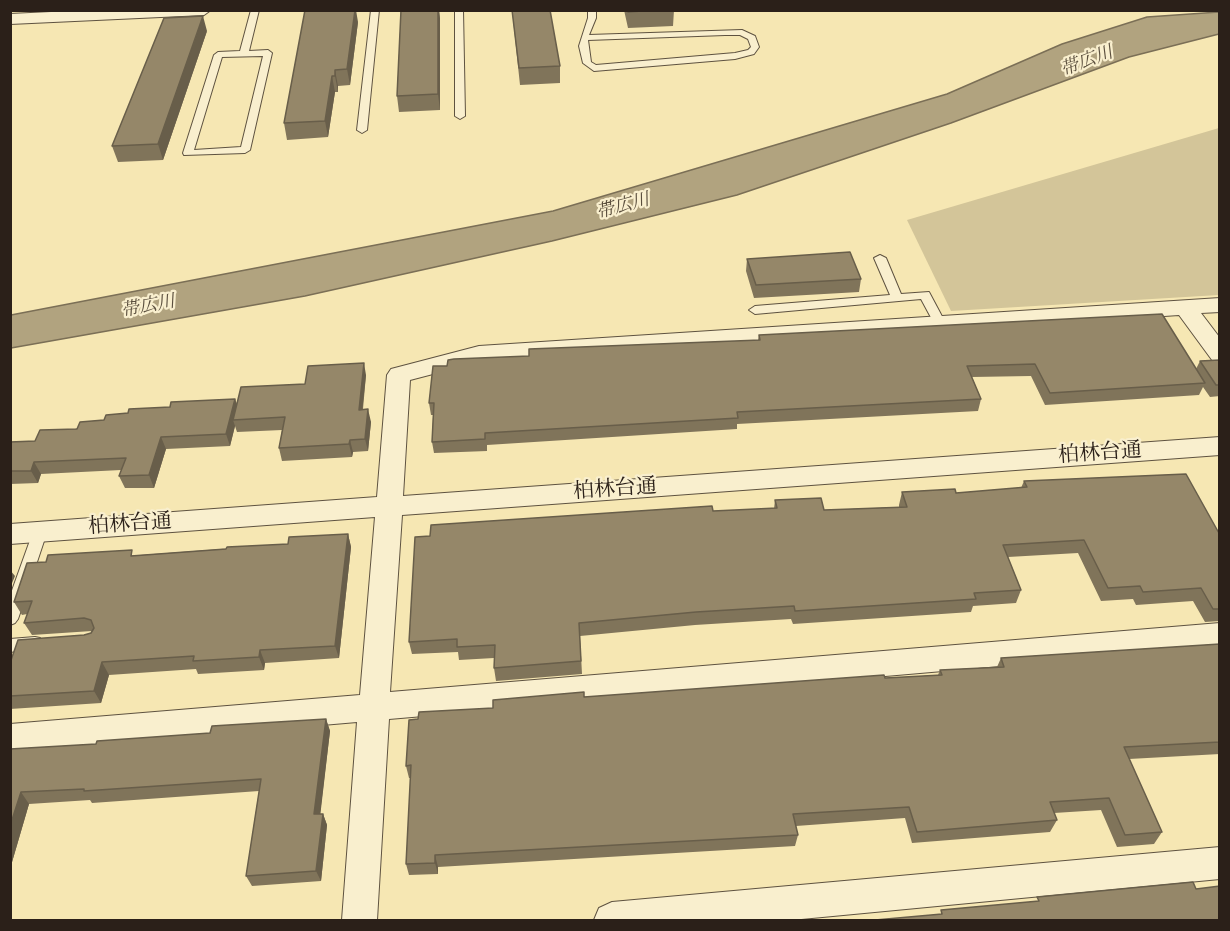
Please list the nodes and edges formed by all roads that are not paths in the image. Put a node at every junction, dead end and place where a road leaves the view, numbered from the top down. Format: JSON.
{"nodes":[{"id":1,"x":204,"y":10,"type":"edge"},
{"id":2,"x":255,"y":10,"type":"edge"},
{"id":3,"x":375,"y":10,"type":"edge"},
{"id":4,"x":459,"y":10,"type":"edge"},
{"id":5,"x":592,"y":10,"type":"edge"},
{"id":6,"x":10,"y":19,"type":"edge"},
{"id":7,"x":584,"y":38,"type":"junction"},
{"id":8,"x":244,"y":54,"type":"junction"},
{"id":9,"x":460,"y":116,"type":"dead end"},
{"id":10,"x":362,"y":130,"type":"dead end"},
{"id":11,"x":880,"y":258,"type":"dead end"},
{"id":12,"x":897,"y":298,"type":"junction"},
{"id":13,"x":1220,"y":305,"type":"edge"},
{"id":14,"x":1185,"y":307,"type":"junction"},
{"id":15,"x":755,"y":310,"type":"dead end"},
{"id":16,"x":939,"y":322,"type":"junction"},
{"id":17,"x":1220,"y":355,"type":"edge"},
{"id":18,"x":1220,"y":446,"type":"edge"},
{"id":19,"x":388,"y":507,"type":"junction"},
{"id":20,"x":40,"y":532,"type":"junction"},
{"id":21,"x":10,"y":534,"type":"edge"},
{"id":22,"x":10,"y":619,"type":"edge"},
{"id":23,"x":1220,"y":634,"type":"edge"},
{"id":24,"x":45,"y":643,"type":"edge"},
{"id":25,"x":10,"y":646,"type":"edge"},
{"id":26,"x":374,"y":706,"type":"junction"},
{"id":27,"x":10,"y":738,"type":"edge"},
{"id":28,"x":1220,"y":863,"type":"edge"},
{"id":29,"x":360,"y":921,"type":"edge"},
{"id":30,"x":612,"y":921,"type":"edge"}],
"edges":[{"from":1,"to":6,"type":"street"},
{"from":2,"to":8,"type":"lane"},
{"from":3,"to":10,"type":"lane"},
{"from":4,"to":9,"type":"lane"},
{"from":5,"to":7,"type":"lane"},
{"from":7,"to":7,"type":"lane"},
{"from":8,"to":8,"type":"lane"},
{"from":11,"to":12,"type":"lane"},
{"from":12,"to":15,"type":"lane"},
{"from":12,"to":16,"type":"lane"},
{"from":13,"to":14,"type":"street"},
{"from":14,"to":16,"type":"street"},
{"from":14,"to":17,"type":"street"},
{"from":16,"to":19,"type":"street"},
{"from":18,"to":19,"type":"street","name":"柏林台通"},
{"from":19,"to":20,"type":"street","name":"柏林台通"},
{"from":19,"to":26,"type":"street"},
{"from":20,"to":21,"type":"street","name":"柏林台通"},
{"from":20,"to":22,"type":"lane"},
{"from":23,"to":26,"type":"street"},
{"from":24,"to":25,"type":"lane"},
{"from":26,"to":27,"type":"street"},
{"from":26,"to":29,"type":"street"},
{"from":28,"to":30,"type":"street"}]}
